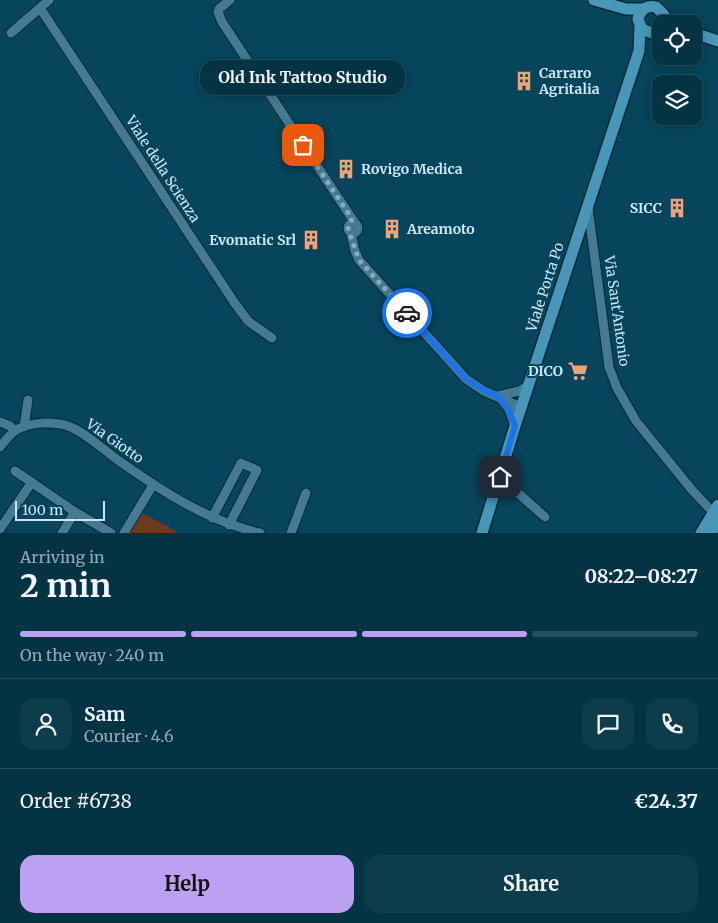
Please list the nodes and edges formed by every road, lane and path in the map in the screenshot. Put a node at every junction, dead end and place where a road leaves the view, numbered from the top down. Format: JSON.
{"nodes":[{"id":1,"x":49,"y":0,"type":"edge"},
{"id":2,"x":230,"y":0,"type":"edge"},
{"id":3,"x":594,"y":0,"type":"edge"},
{"id":4,"x":614,"y":6,"type":"junction"},
{"id":5,"x":647,"y":6,"type":"edge"},
{"id":6,"x":40,"y":8,"type":"junction"},
{"id":7,"x":658,"y":15,"type":"edge"},
{"id":8,"x":640,"y":25,"type":"junction"},
{"id":9,"x":652,"y":27,"type":"edge"},
{"id":10,"x":11,"y":33,"type":"dead end"},
{"id":11,"x":652,"y":33,"type":"edge"},
{"id":12,"x":702,"y":36,"type":"edge"},
{"id":13,"x":718,"y":41,"type":"edge"},
{"id":14,"x":639,"y":51,"type":"junction"},
{"id":15,"x":588,"y":206,"type":"junction"},
{"id":16,"x":272,"y":338,"type":"dead end"},
{"id":17,"x":528,"y":386,"type":"junction"},
{"id":18,"x":498,"y":396,"type":"junction"},
{"id":19,"x":28,"y":400,"type":"dead end"},
{"id":20,"x":522,"y":404,"type":"junction"},
{"id":21,"x":0,"y":422,"type":"edge"},
{"id":22,"x":515,"y":426,"type":"junction"},
{"id":23,"x":20,"y":429,"type":"junction"},
{"id":24,"x":0,"y":447,"type":"edge"},
{"id":25,"x":15,"y":471,"type":"dead end"},
{"id":26,"x":500,"y":477,"type":"junction"},
{"id":27,"x":32,"y":482,"type":"junction"},
{"id":28,"x":153,"y":485,"type":"junction"},
{"id":29,"x":306,"y":493,"type":"dead end"},
{"id":30,"x":713,"y":506,"type":"edge"},
{"id":31,"x":75,"y":512,"type":"junction"},
{"id":32,"x":545,"y":517,"type":"dead end"},
{"id":33,"x":212,"y":518,"type":"junction"},
{"id":34,"x":718,"y":521,"type":"edge"},
{"id":35,"x":229,"y":525,"type":"junction"},
{"id":36,"x":0,"y":529,"type":"edge"},
{"id":37,"x":62,"y":533,"type":"edge"},
{"id":38,"x":111,"y":533,"type":"edge"},
{"id":39,"x":124,"y":533,"type":"edge"},
{"id":40,"x":260,"y":533,"type":"edge"},
{"id":41,"x":291,"y":533,"type":"edge"},
{"id":42,"x":482,"y":533,"type":"edge"},
{"id":43,"x":701,"y":533,"type":"edge"},
{"id":44,"x":711,"y":533,"type":"edge"}],
"edges":[{"from":1,"to":6,"type":"street"},
{"from":2,"to":18,"type":"street"},
{"from":3,"to":4,"type":"main road"},
{"from":4,"to":5,"type":"main road"},
{"from":4,"to":8,"type":"main road"},
{"from":5,"to":7,"type":"main road"},
{"from":5,"to":8,"type":"main road","name":"Viale Porta Po"},
{"from":6,"to":10,"type":"street"},
{"from":6,"to":16,"type":"street","name":"Viale della Scienza"},
{"from":8,"to":9,"type":"main road"},
{"from":8,"to":14,"type":"main road","name":"Viale Porta Po"},
{"from":11,"to":14,"type":"main road","name":"Viale Porta Po"},
{"from":12,"to":13,"type":"main road"},
{"from":14,"to":15,"type":"main road","name":"Viale Porta Po"},
{"from":15,"to":17,"type":"main road","name":"Viale Porta Po"},
{"from":15,"to":30,"type":"street","name":"Via Sant'Antonio"},
{"from":17,"to":18,"type":"street"},
{"from":17,"to":20,"type":"main road","name":"Viale Porta Po"},
{"from":18,"to":20,"type":"street"},
{"from":18,"to":22,"type":"street"},
{"from":19,"to":23,"type":"street"},
{"from":20,"to":22,"type":"main road","name":"Viale Porta Po"},
{"from":21,"to":23,"type":"street"},
{"from":22,"to":26,"type":"main road","name":"Viale Porta Po"},
{"from":23,"to":24,"type":"street"},
{"from":23,"to":28,"type":"street","name":"Via Giotto"},
{"from":25,"to":27,"type":"street"},
{"from":26,"to":32,"type":"street"},
{"from":26,"to":42,"type":"main road","name":"Viale Porta Po"},
{"from":27,"to":31,"type":"street"},
{"from":27,"to":36,"type":"street"},
{"from":28,"to":33,"type":"street","name":"Via Giotto"},
{"from":28,"to":39,"type":"street"},
{"from":29,"to":41,"type":"street"},
{"from":30,"to":43,"type":"main road"},
{"from":31,"to":37,"type":"street"},
{"from":31,"to":38,"type":"street"},
{"from":33,"to":35,"type":"street","name":"Via Giotto"},
{"from":33,"to":35,"type":"street"},
{"from":34,"to":44,"type":"main road"},
{"from":35,"to":40,"type":"street","name":"Via Giotto"}]}
